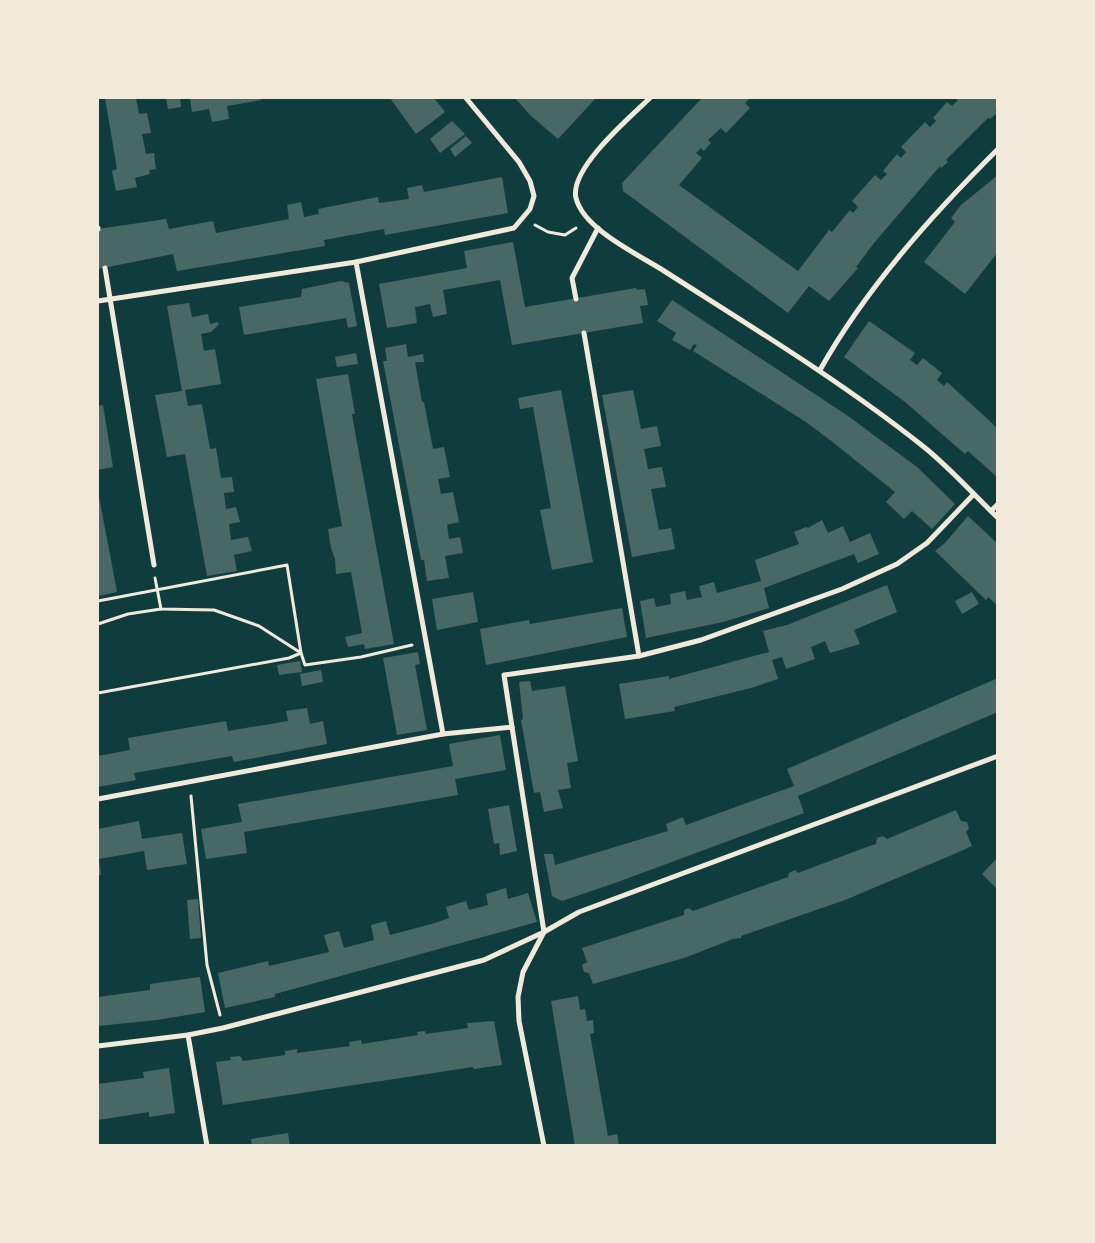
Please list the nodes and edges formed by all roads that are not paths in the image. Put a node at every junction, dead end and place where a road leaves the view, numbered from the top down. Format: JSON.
{"nodes":[{"id":1,"x":466,"y":98,"type":"edge"},
{"id":2,"x":650,"y":98,"type":"edge"},
{"id":3,"x":998,"y":149,"type":"edge"},
{"id":4,"x":598,"y":228,"type":"junction"},
{"id":5,"x":356,"y":262,"type":"junction"},
{"id":6,"x":105,"y":268,"type":"dead end"},
{"id":7,"x":110,"y":299,"type":"junction"},
{"id":8,"x":576,"y":299,"type":"dead end"},
{"id":9,"x":98,"y":301,"type":"edge"},
{"id":10,"x":584,"y":333,"type":"dead end"},
{"id":11,"x":820,"y":370,"type":"junction"},
{"id":12,"x":974,"y":494,"type":"junction"},
{"id":13,"x":998,"y":504,"type":"edge"},
{"id":14,"x":991,"y":511,"type":"junction"},
{"id":15,"x":998,"y":518,"type":"edge"},
{"id":16,"x":154,"y":565,"type":"road end"},
{"id":17,"x":639,"y":656,"type":"junction"},
{"id":18,"x":512,"y":727,"type":"junction"},
{"id":19,"x":442,"y":734,"type":"junction"},
{"id":20,"x":998,"y":756,"type":"edge"},
{"id":21,"x":98,"y":799,"type":"edge"},
{"id":22,"x":544,"y":932,"type":"junction"},
{"id":23,"x":188,"y":1035,"type":"junction"},
{"id":24,"x":98,"y":1046,"type":"edge"},
{"id":25,"x":207,"y":1146,"type":"edge"},
{"id":26,"x":544,"y":1146,"type":"edge"}],
"edges":[{"from":1,"to":5,"type":"street"},
{"from":2,"to":4,"type":"street"},
{"from":3,"to":11,"type":"street"},
{"from":4,"to":8,"type":"street"},
{"from":4,"to":11,"type":"street"},
{"from":5,"to":7,"type":"street"},
{"from":5,"to":19,"type":"street"},
{"from":6,"to":7,"type":"street"},
{"from":7,"to":9,"type":"street"},
{"from":7,"to":16,"type":"street"},
{"from":10,"to":17,"type":"street"},
{"from":11,"to":12,"type":"street"},
{"from":12,"to":14,"type":"street"},
{"from":12,"to":17,"type":"street"},
{"from":13,"to":14,"type":"street"},
{"from":14,"to":15,"type":"street"},
{"from":17,"to":18,"type":"street"},
{"from":18,"to":19,"type":"street"},
{"from":18,"to":22,"type":"street"},
{"from":19,"to":21,"type":"street"},
{"from":20,"to":22,"type":"street"},
{"from":22,"to":23,"type":"street"},
{"from":22,"to":26,"type":"street"},
{"from":23,"to":24,"type":"street"},
{"from":23,"to":25,"type":"street"}]}
